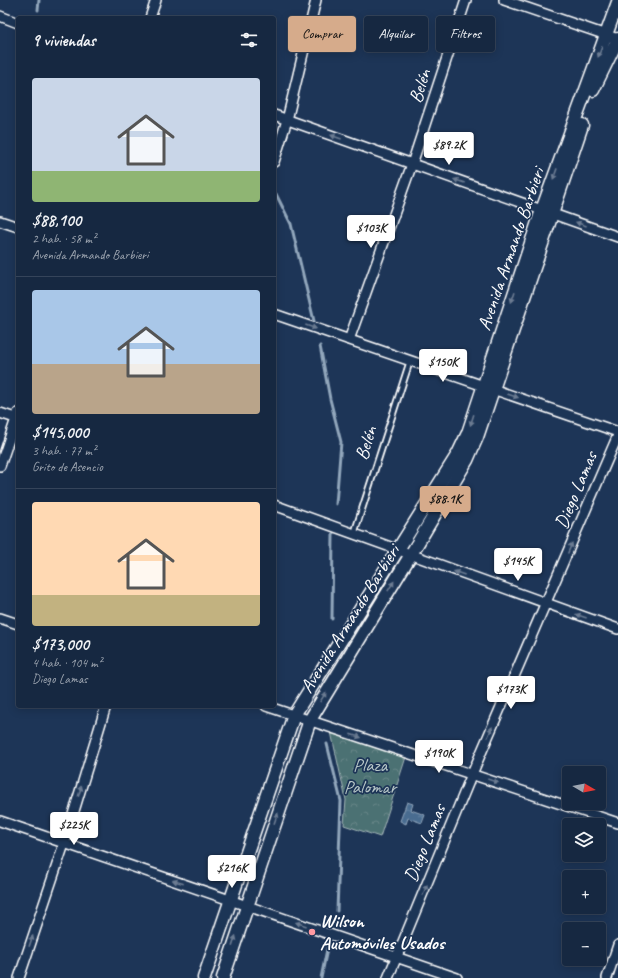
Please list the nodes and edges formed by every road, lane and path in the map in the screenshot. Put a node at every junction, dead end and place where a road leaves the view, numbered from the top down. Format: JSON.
{"nodes":[{"id":1,"x":156,"y":0,"type":"edge"},
{"id":2,"x":316,"y":0,"type":"edge"},
{"id":3,"x":466,"y":0,"type":"edge"},
{"id":4,"x":504,"y":0,"type":"edge"},
{"id":5,"x":618,"y":2,"type":"edge"},
{"id":6,"x":0,"y":16,"type":"edge"},
{"id":7,"x":151,"y":16,"type":"edge"},
{"id":8,"x":16,"y":22,"type":"edge"},
{"id":9,"x":606,"y":36,"type":"junction"},
{"id":10,"x":618,"y":39,"type":"edge"},
{"id":11,"x":276,"y":116,"type":"edge"},
{"id":12,"x":287,"y":120,"type":"junction"},
{"id":13,"x":276,"y":156,"type":"edge"},
{"id":14,"x":412,"y":164,"type":"junction"},
{"id":15,"x":547,"y":212,"type":"junction"},
{"id":16,"x":0,"y":221,"type":"edge"},
{"id":17,"x":16,"y":226,"type":"edge"},
{"id":18,"x":618,"y":237,"type":"edge"},
{"id":19,"x":276,"y":315,"type":"edge"},
{"id":20,"x":349,"y":340,"type":"junction"},
{"id":21,"x":410,"y":361,"type":"junction"},
{"id":22,"x":488,"y":388,"type":"junction"},
{"id":23,"x":0,"y":413,"type":"edge"},
{"id":24,"x":16,"y":417,"type":"edge"},
{"id":25,"x":16,"y":420,"type":"edge"},
{"id":26,"x":618,"y":434,"type":"edge"},
{"id":27,"x":0,"y":466,"type":"edge"},
{"id":28,"x":276,"y":506,"type":"edge"},
{"id":29,"x":354,"y":534,"type":"junction"},
{"id":30,"x":398,"y":551,"type":"junction"},
{"id":31,"x":410,"y":556,"type":"junction"},
{"id":32,"x":546,"y":603,"type":"junction"},
{"id":33,"x":0,"y":618,"type":"edge"},
{"id":34,"x":16,"y":623,"type":"edge"},
{"id":35,"x":618,"y":629,"type":"edge"},
{"id":36,"x":105,"y":708,"type":"edge"},
{"id":37,"x":272,"y":708,"type":"edge"},
{"id":38,"x":294,"y":715,"type":"junction"},
{"id":39,"x":310,"y":720,"type":"junction"},
{"id":40,"x":472,"y":774,"type":"junction"},
{"id":41,"x":0,"y":821,"type":"edge"},
{"id":42,"x":618,"y":823,"type":"edge"},
{"id":43,"x":64,"y":844,"type":"junction"},
{"id":44,"x":231,"y":899,"type":"junction"},
{"id":45,"x":246,"y":904,"type":"junction"},
{"id":46,"x":618,"y":945,"type":"edge"},
{"id":47,"x":397,"y":957,"type":"junction"},
{"id":48,"x":19,"y":978,"type":"edge"},
{"id":49,"x":204,"y":978,"type":"edge"},
{"id":50,"x":223,"y":978,"type":"edge"},
{"id":51,"x":388,"y":978,"type":"edge"},
{"id":52,"x":457,"y":978,"type":"edge"},
{"id":53,"x":607,"y":978,"type":"edge"}],
"edges":[{"from":1,"to":7,"type":"street"},
{"from":2,"to":12,"type":"street"},
{"from":3,"to":14,"type":"street","name":"Belén"},
{"from":4,"to":9,"type":"street"},
{"from":5,"to":9,"type":"street","name":"Avenida Armando Barbieri"},
{"from":6,"to":8,"type":"street"},
{"from":9,"to":10,"type":"street"},
{"from":9,"to":15,"type":"street","name":"Avenida Armando Barbieri","one_way":true},
{"from":10,"to":15,"type":"street","name":"Avenida Armando Barbieri"},
{"from":11,"to":12,"type":"street"},
{"from":12,"to":13,"type":"street"},
{"from":14,"to":12,"type":"street","one_way":true},
{"from":15,"to":14,"type":"street","one_way":true},
{"from":14,"to":20,"type":"street","name":"Belén"},
{"from":18,"to":15,"type":"street","one_way":true},
{"from":15,"to":22,"type":"street","name":"Avenida Armando Barbieri"},
{"from":16,"to":17,"type":"street"},
{"from":19,"to":20,"type":"street","one_way":true},
{"from":20,"to":21,"type":"street"},
{"from":21,"to":22,"type":"street"},
{"from":21,"to":29,"type":"lane","name":"Belén"},
{"from":22,"to":26,"type":"street","one_way":true},
{"from":22,"to":30,"type":"street","name":"Avenida Armando Barbieri","one_way":true},
{"from":22,"to":31,"type":"street","name":"Avenida Armando Barbieri"},
{"from":23,"to":24,"type":"street"},
{"from":25,"to":27,"type":"street"},
{"from":32,"to":26,"type":"street","name":"Diego Lamas","one_way":true},
{"from":28,"to":29,"type":"street"},
{"from":29,"to":30,"type":"street"},
{"from":30,"to":31,"type":"street"},
{"from":30,"to":38,"type":"street","name":"Avenida Armando Barbieri"},
{"from":32,"to":31,"type":"street","one_way":true},
{"from":39,"to":31,"type":"street","name":"Avenida Armando Barbieri","one_way":true},
{"from":35,"to":32,"type":"street","one_way":true},
{"from":40,"to":32,"type":"street","name":"Diego Lamas","one_way":true},
{"from":33,"to":34,"type":"street"},
{"from":43,"to":36,"type":"street","one_way":true},
{"from":37,"to":38,"type":"street"},
{"from":38,"to":39,"type":"street"},
{"from":38,"to":44,"type":"street","name":"Avenida Armando Barbieri"},
{"from":39,"to":40,"type":"street","one_way":true},
{"from":45,"to":39,"type":"street","name":"Avenida Armando Barbieri","one_way":true},
{"from":40,"to":42,"type":"street","one_way":true},
{"from":47,"to":40,"type":"street","name":"Diego Lamas","one_way":true},
{"from":41,"to":43,"type":"street"},
{"from":44,"to":43,"type":"street","one_way":true},
{"from":48,"to":43,"type":"street","one_way":true},
{"from":44,"to":45,"type":"street"},
{"from":44,"to":49,"type":"street","name":"Avenida Armando Barbieri"},
{"from":47,"to":45,"type":"street","one_way":true},
{"from":50,"to":45,"type":"street","name":"Avenida Armando Barbieri","one_way":true},
{"from":46,"to":53,"type":"street"},
{"from":47,"to":51,"type":"street","name":"Diego Lamas"},
{"from":47,"to":52,"type":"street"}]}
